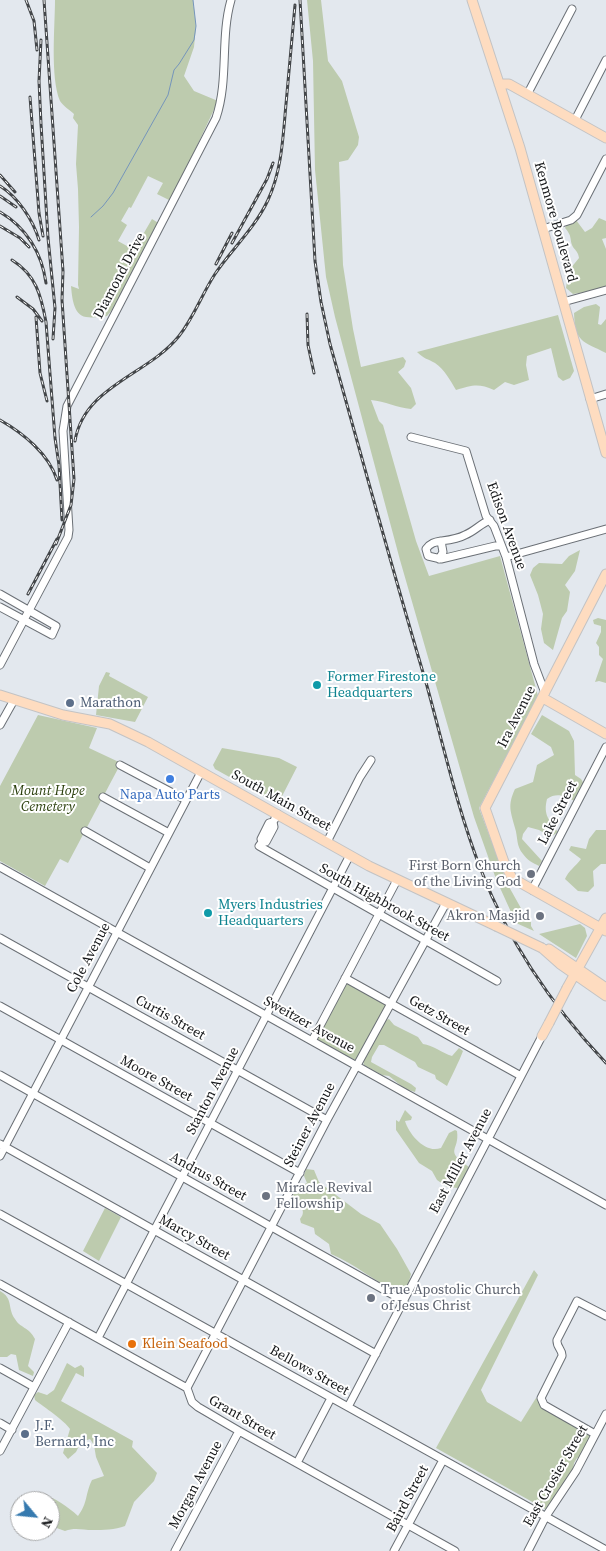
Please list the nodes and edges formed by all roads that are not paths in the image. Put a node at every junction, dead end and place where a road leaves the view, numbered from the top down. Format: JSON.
{"nodes":[{"id":1,"x":231,"y":0,"type":"edge"},
{"id":2,"x":472,"y":0,"type":"edge"},
{"id":3,"x":572,"y":9,"type":"dead end"},
{"id":4,"x":606,"y":60,"type":"edge"},
{"id":5,"x":500,"y":84,"type":"junction"},
{"id":6,"x":528,"y":93,"type":"junction"},
{"id":7,"x":575,"y":120,"type":"junction"},
{"id":8,"x":606,"y":138,"type":"edge"},
{"id":9,"x":606,"y":159,"type":"edge"},
{"id":10,"x":543,"y":229,"type":"junction"},
{"id":11,"x":606,"y":290,"type":"edge"},
{"id":12,"x":563,"y":302,"type":"junction"},
{"id":13,"x":606,"y":394,"type":"edge"},
{"id":14,"x":590,"y":399,"type":"junction"},
{"id":15,"x":411,"y":437,"type":"dead end"},
{"id":16,"x":606,"y":453,"type":"edge"},
{"id":17,"x":490,"y":520,"type":"junction"},
{"id":18,"x":606,"y":529,"type":"edge"},
{"id":19,"x":441,"y":541,"type":"junction"},
{"id":20,"x":501,"y":546,"type":"junction"},
{"id":21,"x":506,"y":557,"type":"junction"},
{"id":22,"x":438,"y":559,"type":"junction"},
{"id":23,"x":606,"y":574,"type":"edge"},
{"id":24,"x":0,"y":594,"type":"edge"},
{"id":25,"x":0,"y":607,"type":"edge"},
{"id":26,"x":30,"y":610,"type":"junction"},
{"id":27,"x":25,"y":620,"type":"junction"},
{"id":28,"x":0,"y":665,"type":"edge"},
{"id":29,"x":0,"y":695,"type":"edge"},
{"id":30,"x":544,"y":696,"type":"junction"},
{"id":31,"x":14,"y":700,"type":"junction"},
{"id":32,"x":0,"y":725,"type":"edge"},
{"id":33,"x":606,"y":734,"type":"edge"},
{"id":34,"x":606,"y":747,"type":"edge"},
{"id":35,"x":371,"y":760,"type":"dead end"},
{"id":36,"x":120,"y":765,"type":"dead end"},
{"id":37,"x":202,"y":772,"type":"junction"},
{"id":38,"x":103,"y":797,"type":"dead end"},
{"id":39,"x":186,"y":800,"type":"junction"},
{"id":40,"x":275,"y":818,"type":"junction"},
{"id":41,"x":85,"y":831,"type":"dead end"},
{"id":42,"x":169,"y":833,"type":"junction"},
{"id":43,"x":327,"y":842,"type":"junction"},
{"id":44,"x":350,"y":855,"type":"junction"},
{"id":45,"x":0,"y":866,"type":"edge"},
{"id":46,"x":150,"y":868,"type":"junction"},
{"id":47,"x":397,"y":880,"type":"junction"},
{"id":48,"x":333,"y":888,"type":"junction"},
{"id":49,"x":532,"y":890,"type":"junction"},
{"id":50,"x":446,"y":903,"type":"junction"},
{"id":51,"x":379,"y":914,"type":"junction"},
{"id":52,"x":606,"y":918,"type":"edge"},
{"id":53,"x":603,"y":930,"type":"edge"},
{"id":54,"x":117,"y":932,"type":"junction"},
{"id":55,"x":0,"y":938,"type":"edge"},
{"id":56,"x":425,"y":940,"type":"junction"},
{"id":57,"x":576,"y":971,"type":"junction"},
{"id":58,"x":345,"y":978,"type":"junction"},
{"id":59,"x":497,"y":981,"type":"dead end"},
{"id":60,"x":88,"y":987,"type":"junction"},
{"id":61,"x":606,"y":988,"type":"edge"},
{"id":62,"x":606,"y":996,"type":"edge"},
{"id":63,"x":391,"y":1003,"type":"junction"},
{"id":64,"x":0,"y":1006,"type":"edge"},
{"id":65,"x":267,"y":1015,"type":"junction"},
{"id":66,"x":542,"y":1036,"type":"joint"},
{"id":67,"x":60,"y":1040,"type":"junction"},
{"id":68,"x":312,"y":1041,"type":"junction"},
{"id":69,"x":356,"y":1066,"type":"junction"},
{"id":70,"x":238,"y":1070,"type":"junction"},
{"id":71,"x":0,"y":1075,"type":"edge"},
{"id":72,"x":521,"y":1076,"type":"junction"},
{"id":73,"x":33,"y":1094,"type":"junction"},
{"id":74,"x":327,"y":1120,"type":"junction"},
{"id":75,"x":210,"y":1123,"type":"junction"},
{"id":76,"x":488,"y":1139,"type":"junction"},
{"id":77,"x":2,"y":1145,"type":"edge"},
{"id":78,"x":0,"y":1156,"type":"edge"},
{"id":79,"x":300,"y":1173,"type":"junction"},
{"id":80,"x":183,"y":1176,"type":"junction"},
{"id":81,"x":606,"y":1205,"type":"edge"},
{"id":82,"x":0,"y":1214,"type":"edge"},
{"id":83,"x":272,"y":1226,"type":"junction"},
{"id":84,"x":155,"y":1229,"type":"junction"},
{"id":85,"x":243,"y":1279,"type":"junction"},
{"id":86,"x":0,"y":1284,"type":"edge"},
{"id":87,"x":126,"y":1284,"type":"junction"},
{"id":88,"x":404,"y":1301,"type":"junction"},
{"id":89,"x":606,"y":1316,"type":"edge"},
{"id":90,"x":69,"y":1322,"type":"junction"},
{"id":91,"x":215,"y":1334,"type":"junction"},
{"id":92,"x":98,"y":1338,"type":"junction"},
{"id":93,"x":376,"y":1354,"type":"junction"},
{"id":94,"x":0,"y":1368,"type":"edge"},
{"id":95,"x":34,"y":1387,"type":"junction"},
{"id":96,"x":187,"y":1388,"type":"junction"},
{"id":97,"x":331,"y":1398,"type":"junction"},
{"id":98,"x":348,"y":1407,"type":"junction"},
{"id":99,"x":606,"y":1414,"type":"edge"},
{"id":100,"x":0,"y":1423,"type":"edge"},
{"id":101,"x":12,"y":1430,"type":"junction"},
{"id":102,"x":238,"y":1432,"type":"junction"},
{"id":103,"x":595,"y":1434,"type":"junction"},
{"id":104,"x":0,"y":1451,"type":"edge"},
{"id":105,"x":443,"y":1460,"type":"junction"},
{"id":106,"x":297,"y":1463,"type":"junction"},
{"id":107,"x":546,"y":1516,"type":"junction"},
{"id":108,"x":408,"y":1525,"type":"junction"},
{"id":109,"x":606,"y":1550,"type":"edge"},
{"id":110,"x":175,"y":1551,"type":"edge"},
{"id":111,"x":394,"y":1551,"type":"edge"},
{"id":112,"x":456,"y":1551,"type":"edge"},
{"id":113,"x":528,"y":1551,"type":"edge"}],
"edges":[{"from":1,"to":26,"type":"street","name":"Diamond Drive"},
{"from":2,"to":5,"type":"main road","name":"Kenmore Boulevard"},
{"from":3,"to":6,"type":"street"},
{"from":4,"to":7,"type":"street"},
{"from":5,"to":6,"type":"main road"},
{"from":5,"to":10,"type":"main road","name":"Kenmore Boulevard"},
{"from":6,"to":7,"type":"main road"},
{"from":7,"to":8,"type":"main road"},
{"from":9,"to":10,"type":"street"},
{"from":10,"to":12,"type":"main road","name":"Kenmore Boulevard"},
{"from":11,"to":12,"type":"street"},
{"from":12,"to":14,"type":"main road","name":"Kenmore Boulevard"},
{"from":13,"to":14,"type":"street"},
{"from":14,"to":16,"type":"main road","name":"Kenmore Boulevard"},
{"from":15,"to":17,"type":"street","name":"Edison Avenue"},
{"from":17,"to":19,"type":"street"},
{"from":17,"to":20,"type":"street","name":"Edison Avenue"},
{"from":18,"to":21,"type":"street"},
{"from":19,"to":22,"type":"street"},
{"from":19,"to":22,"type":"street"},
{"from":20,"to":21,"type":"street","name":"Edison Avenue"},
{"from":20,"to":22,"type":"street"},
{"from":21,"to":30,"type":"street","name":"Edison Avenue"},
{"from":23,"to":30,"type":"main road","name":"Ira Avenue"},
{"from":24,"to":26,"type":"street"},
{"from":25,"to":27,"type":"street"},
{"from":26,"to":27,"type":"street","name":"Diamond Drive"},
{"from":26,"to":27,"type":"street"},
{"from":27,"to":28,"type":"street","name":"Diamond Drive"},
{"from":29,"to":31,"type":"main road","name":"South Main Street"},
{"from":30,"to":33,"type":"main road"},
{"from":30,"to":49,"type":"main road","name":"Ira Avenue"},
{"from":31,"to":32,"type":"street"},
{"from":31,"to":37,"type":"main road","name":"South Main Street"},
{"from":34,"to":49,"type":"street","name":"Lake Street"},
{"from":35,"to":43,"type":"street"},
{"from":36,"to":39,"type":"street"},
{"from":37,"to":39,"type":"street","name":"Cole Avenue"},
{"from":37,"to":40,"type":"main road","name":"South Main Street"},
{"from":38,"to":42,"type":"street"},
{"from":39,"to":42,"type":"street","name":"Cole Avenue"},
{"from":40,"to":43,"type":"main road","name":"South Main Street"},
{"from":40,"to":48,"type":"street","name":"South Highbrook Street"},
{"from":41,"to":46,"type":"street"},
{"from":42,"to":46,"type":"street","name":"Cole Avenue"},
{"from":43,"to":44,"type":"main road","name":"South Main Street"},
{"from":44,"to":47,"type":"main road","name":"South Main Street"},
{"from":44,"to":48,"type":"street","name":"Stanton Avenue"},
{"from":45,"to":54,"type":"street","name":"Sweitzer Avenue"},
{"from":46,"to":54,"type":"street","name":"Cole Avenue"},
{"from":47,"to":50,"type":"main road","name":"South Main Street"},
{"from":47,"to":51,"type":"street"},
{"from":48,"to":51,"type":"street","name":"South Highbrook Street"},
{"from":48,"to":65,"type":"street","name":"Stanton Avenue"},
{"from":49,"to":53,"type":"main road"},
{"from":50,"to":56,"type":"street","name":"Steiner Avenue"},
{"from":50,"to":57,"type":"main road","name":"South Main Street","bridge":true},
{"from":51,"to":56,"type":"street","name":"South Highbrook Street"},
{"from":51,"to":58,"type":"street"},
{"from":52,"to":53,"type":"main road","name":"East Miller Avenue"},
{"from":53,"to":57,"type":"main road","name":"East Miller Avenue"},
{"from":54,"to":60,"type":"street","name":"Cole Avenue"},
{"from":54,"to":65,"type":"street","name":"Sweitzer Avenue"},
{"from":55,"to":60,"type":"street","name":"Curtis Street"},
{"from":56,"to":59,"type":"street","name":"South Highbrook Street"},
{"from":56,"to":63,"type":"street","name":"Steiner Avenue"},
{"from":57,"to":61,"type":"main road","name":"South Main Street"},
{"from":57,"to":62,"type":"main road","name":"South Main Street"},
{"from":57,"to":66,"type":"main road","name":"East Miller Avenue","bridge":true},
{"from":58,"to":63,"type":"street","name":"Getz Street"},
{"from":58,"to":68,"type":"street"},
{"from":60,"to":67,"type":"street","name":"Cole Avenue"},
{"from":60,"to":70,"type":"street","name":"Curtis Street"},
{"from":63,"to":69,"type":"street","name":"Steiner Avenue"},
{"from":63,"to":72,"type":"street","name":"Getz Street"},
{"from":64,"to":67,"type":"street","name":"Moore Street"},
{"from":65,"to":68,"type":"street","name":"Sweitzer Avenue"},
{"from":65,"to":70,"type":"street","name":"Stanton Avenue"},
{"from":66,"to":72,"type":"street","name":"East Miller Avenue"},
{"from":67,"to":73,"type":"street","name":"Cole Avenue"},
{"from":67,"to":75,"type":"street","name":"Moore Street"},
{"from":68,"to":69,"type":"street","name":"Sweitzer Avenue"},
{"from":69,"to":74,"type":"street","name":"Steiner Avenue"},
{"from":69,"to":76,"type":"street","name":"Sweitzer Avenue"},
{"from":70,"to":74,"type":"street","name":"Curtis Street"},
{"from":70,"to":75,"type":"street","name":"Stanton Avenue"},
{"from":71,"to":73,"type":"street","name":"Andrus Street"},
{"from":72,"to":76,"type":"street","name":"East Miller Avenue"},
{"from":73,"to":77,"type":"street","name":"Cole Avenue"},
{"from":73,"to":80,"type":"street","name":"Andrus Street"},
{"from":74,"to":79,"type":"street","name":"Steiner Avenue"},
{"from":75,"to":79,"type":"street","name":"Moore Street"},
{"from":75,"to":80,"type":"street","name":"Stanton Avenue"},
{"from":76,"to":81,"type":"street","name":"Sweitzer Avenue"},
{"from":76,"to":88,"type":"street","name":"East Miller Avenue"},
{"from":77,"to":78,"type":"street","name":"Cole Avenue"},
{"from":77,"to":84,"type":"street","name":"Marcy Street"},
{"from":79,"to":83,"type":"street","name":"Steiner Avenue"},
{"from":80,"to":83,"type":"street","name":"Andrus Street"},
{"from":80,"to":84,"type":"street","name":"Stanton Avenue"},
{"from":82,"to":87,"type":"street","name":"Bellows Street"},
{"from":83,"to":85,"type":"street","name":"Steiner Avenue"},
{"from":83,"to":88,"type":"street","name":"Andrus Street"},
{"from":84,"to":85,"type":"street","name":"Marcy Street"},
{"from":84,"to":87,"type":"street","name":"Stanton Avenue"},
{"from":85,"to":91,"type":"street","name":"Steiner Avenue"},
{"from":85,"to":93,"type":"street","name":"Marcy Street"},
{"from":86,"to":90,"type":"street","name":"Grant Street"},
{"from":87,"to":91,"type":"street","name":"Bellows Street"},
{"from":87,"to":92,"type":"street","name":"Stanton Avenue"},
{"from":88,"to":93,"type":"street","name":"East Miller Avenue"},
{"from":89,"to":103,"type":"street"},
{"from":90,"to":92,"type":"street","name":"Grant Street"},
{"from":90,"to":95,"type":"street"},
{"from":91,"to":96,"type":"street","name":"Steiner Avenue"},
{"from":91,"to":97,"type":"street","name":"Bellows Street"},
{"from":92,"to":96,"type":"street","name":"Grant Street"},
{"from":93,"to":98,"type":"street","name":"East Miller Avenue"},
{"from":94,"to":95,"type":"street"},
{"from":95,"to":101,"type":"street"},
{"from":96,"to":102,"type":"street","name":"Grant Street"},
{"from":97,"to":98,"type":"street","name":"Bellows Street"},
{"from":97,"to":106,"type":"street"},
{"from":98,"to":105,"type":"street","name":"Bellows Street"},
{"from":99,"to":103,"type":"street","name":"East Crosier Street"},
{"from":100,"to":101,"type":"street"},
{"from":101,"to":104,"type":"street"},
{"from":102,"to":106,"type":"street","name":"Grant Street"},
{"from":102,"to":110,"type":"street","name":"Morgan Avenue"},
{"from":103,"to":107,"type":"street","name":"East Crosier Street"},
{"from":105,"to":107,"type":"street","name":"Bellows Street"},
{"from":105,"to":108,"type":"street","name":"Baird Street"},
{"from":106,"to":108,"type":"street","name":"Grant Street"},
{"from":107,"to":109,"type":"street","name":"Bellows Street"},
{"from":107,"to":113,"type":"street","name":"East Crosier Street"},
{"from":108,"to":111,"type":"street","name":"Baird Street"},
{"from":108,"to":112,"type":"street","name":"Grant Street"}]}
